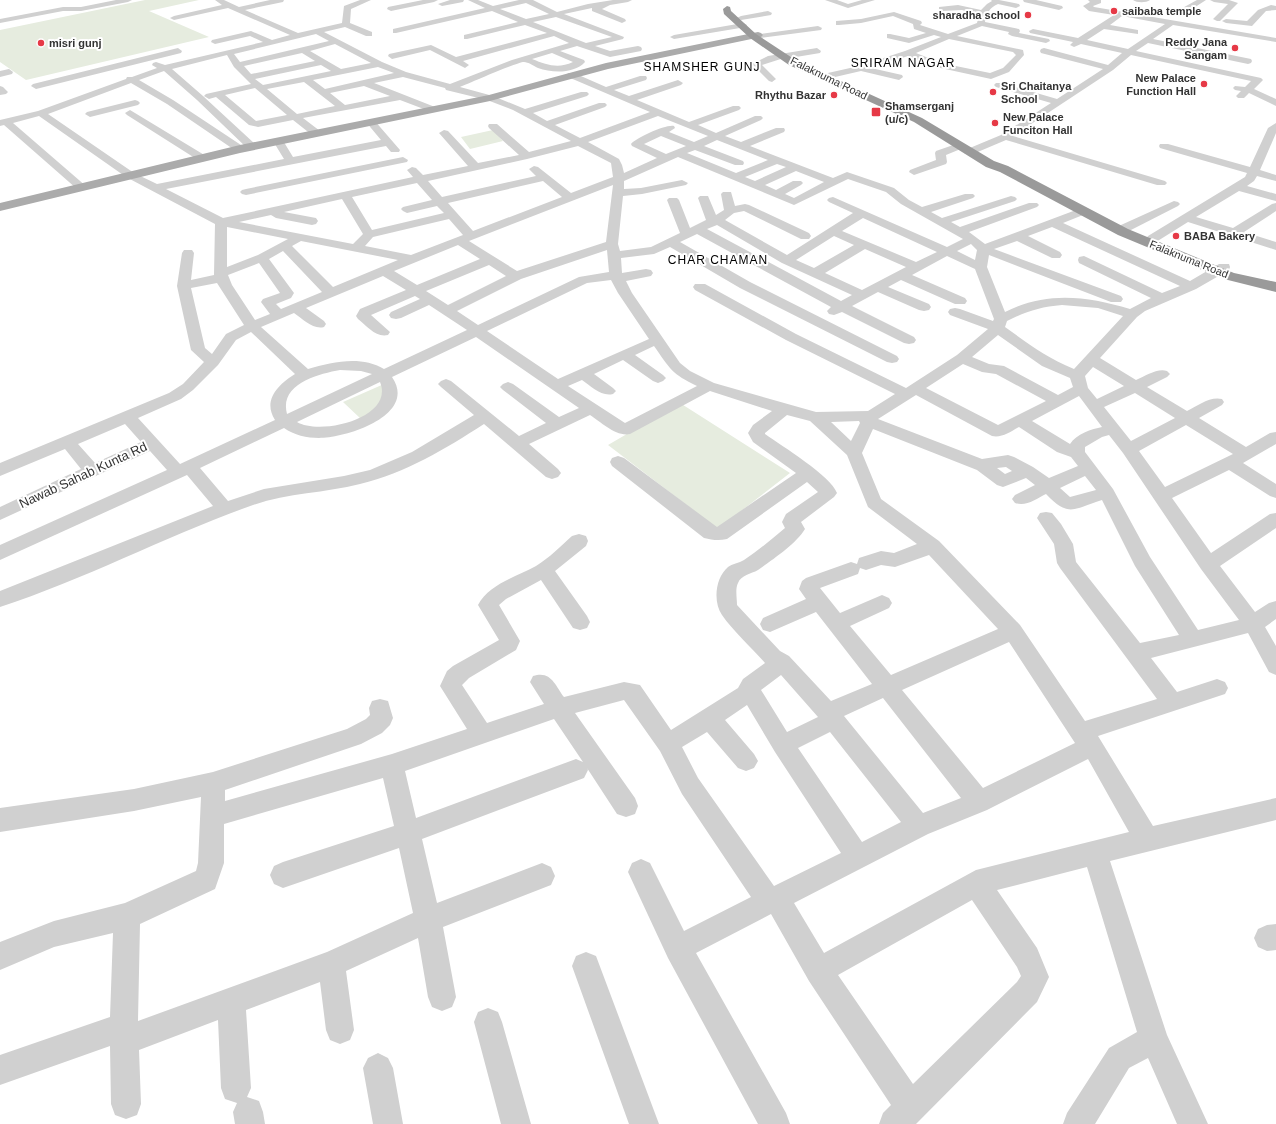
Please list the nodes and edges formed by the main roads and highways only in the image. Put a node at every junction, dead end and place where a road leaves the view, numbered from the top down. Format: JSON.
{"nodes":[{"id":1,"x":718,"y":3,"type":"dead end"},
{"id":2,"x":751,"y":29,"type":"junction"},
{"id":3,"x":826,"y":76,"type":"junction"},
{"id":4,"x":968,"y":149,"type":"junction"},
{"id":5,"x":0,"y":207,"type":"edge"},
{"id":6,"x":1105,"y":222,"type":"junction"},
{"id":7,"x":1221,"y":269,"type":"junction"},
{"id":8,"x":1276,"y":282,"type":"edge"},
{"id":9,"x":1276,"y":287,"type":"edge"}],
"edges":[{"from":1,"to":2,"type":"highway","name":"Falaknuma Road"},
{"from":2,"to":3,"type":"highway","name":"Falaknuma Road"},
{"from":2,"to":5,"type":"main road"},
{"from":3,"to":4,"type":"highway","name":"Falaknuma Road"},
{"from":3,"to":4,"type":"highway","name":"Falaknuma Road"},
{"from":4,"to":6,"type":"highway","name":"Falaknuma Road"},
{"from":6,"to":7,"type":"highway","name":"Falaknuma Road"},
{"from":6,"to":7,"type":"highway","name":"Falaknuma Road"},
{"from":7,"to":8,"type":"highway","name":"Falaknuma Road"},
{"from":7,"to":9,"type":"highway","name":"Falaknuma Road"}]}
